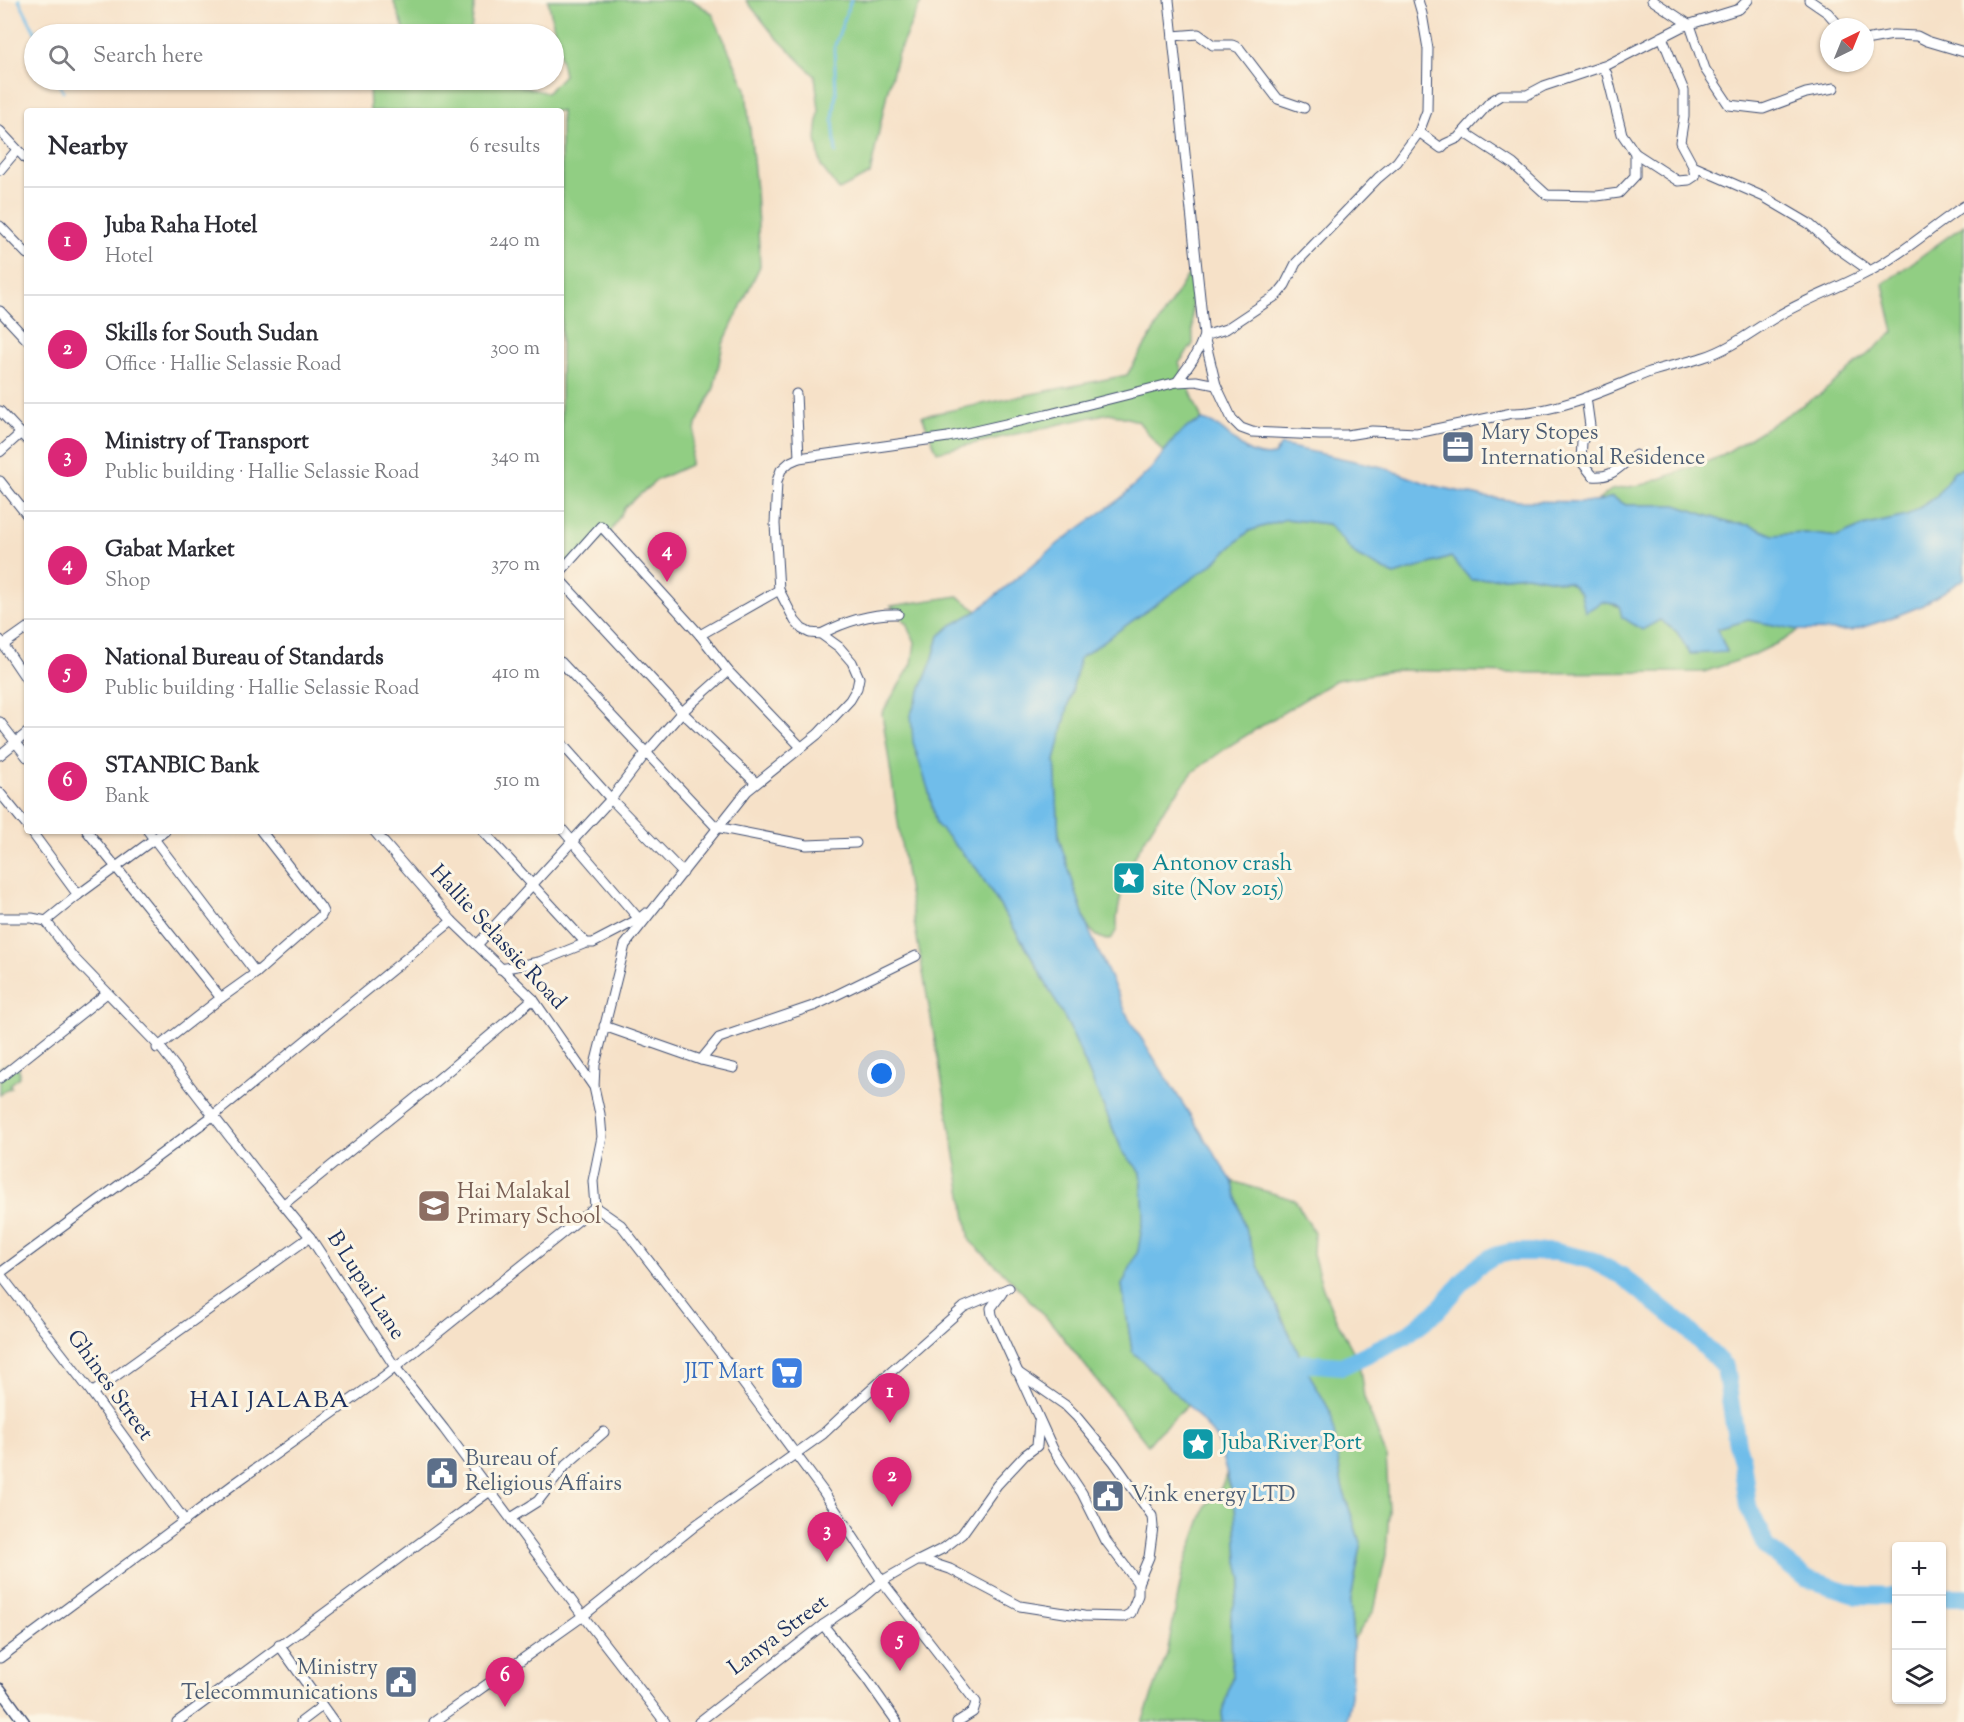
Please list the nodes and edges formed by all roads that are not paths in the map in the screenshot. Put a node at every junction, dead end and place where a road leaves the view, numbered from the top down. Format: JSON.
{"nodes":[{"id":1,"x":1169,"y":0,"type":"edge"},
{"id":2,"x":1418,"y":0,"type":"edge"},
{"id":3,"x":1652,"y":0,"type":"edge"},
{"id":4,"x":1748,"y":0,"type":"edge"},
{"id":5,"x":1809,"y":0,"type":"edge"},
{"id":6,"x":1832,"y":18,"type":"edge"},
{"id":7,"x":1690,"y":25,"type":"junction"},
{"id":8,"x":1173,"y":36,"type":"junction"},
{"id":9,"x":1662,"y":37,"type":"junction"},
{"id":10,"x":1874,"y":38,"type":"edge"},
{"id":11,"x":1964,"y":52,"type":"edge"},
{"id":12,"x":1602,"y":67,"type":"junction"},
{"id":13,"x":1834,"y":88,"type":"dead end"},
{"id":14,"x":1304,"y":108,"type":"dead end"},
{"id":15,"x":0,"y":131,"type":"edge"},
{"id":16,"x":1419,"y":132,"type":"junction"},
{"id":17,"x":1464,"y":132,"type":"junction"},
{"id":18,"x":17,"y":150,"type":"junction"},
{"id":19,"x":1635,"y":153,"type":"junction"},
{"id":20,"x":24,"y":157,"type":"edge"},
{"id":21,"x":1693,"y":166,"type":"junction"},
{"id":22,"x":0,"y":170,"type":"edge"},
{"id":23,"x":1964,"y":206,"type":"edge"},
{"id":24,"x":0,"y":226,"type":"edge"},
{"id":25,"x":24,"y":251,"type":"edge"},
{"id":26,"x":1870,"y":271,"type":"junction"},
{"id":27,"x":0,"y":311,"type":"edge"},
{"id":28,"x":1204,"y":336,"type":"junction"},
{"id":29,"x":24,"y":337,"type":"edge"},
{"id":30,"x":1177,"y":382,"type":"junction"},
{"id":31,"x":1216,"y":385,"type":"junction"},
{"id":32,"x":796,"y":394,"type":"dead end"},
{"id":33,"x":1586,"y":397,"type":"junction"},
{"id":34,"x":0,"y":411,"type":"edge"},
{"id":35,"x":24,"y":436,"type":"edge"},
{"id":36,"x":0,"y":452,"type":"edge"},
{"id":37,"x":1636,"y":455,"type":"dead end"},
{"id":38,"x":799,"y":458,"type":"junction"},
{"id":39,"x":0,"y":481,"type":"edge"},
{"id":40,"x":24,"y":511,"type":"edge"},
{"id":41,"x":564,"y":568,"type":"edge"},
{"id":42,"x":564,"y":584,"type":"edge"},
{"id":43,"x":779,"y":590,"type":"junction"},
{"id":44,"x":898,"y":614,"type":"dead end"},
{"id":45,"x":24,"y":630,"type":"edge"},
{"id":46,"x":821,"y":634,"type":"junction"},
{"id":47,"x":700,"y":635,"type":"junction"},
{"id":48,"x":2,"y":643,"type":"edge"},
{"id":49,"x":564,"y":665,"type":"edge"},
{"id":50,"x":728,"y":671,"type":"junction"},
{"id":51,"x":24,"y":676,"type":"edge"},
{"id":52,"x":682,"y":712,"type":"junction"},
{"id":53,"x":0,"y":722,"type":"edge"},
{"id":54,"x":24,"y":736,"type":"edge"},
{"id":55,"x":16,"y":743,"type":"junction"},
{"id":56,"x":564,"y":746,"type":"edge"},
{"id":57,"x":800,"y":746,"type":"junction"},
{"id":58,"x":24,"y":753,"type":"edge"},
{"id":59,"x":646,"y":753,"type":"junction"},
{"id":60,"x":0,"y":755,"type":"edge"},
{"id":61,"x":755,"y":782,"type":"junction"},
{"id":62,"x":0,"y":793,"type":"edge"},
{"id":63,"x":611,"y":799,"type":"junction"},
{"id":64,"x":24,"y":822,"type":"edge"},
{"id":65,"x":716,"y":827,"type":"junction"},
{"id":66,"x":564,"y":831,"type":"edge"},
{"id":67,"x":33,"y":834,"type":"edge"},
{"id":68,"x":89,"y":834,"type":"edge"},
{"id":69,"x":150,"y":834,"type":"edge"},
{"id":70,"x":161,"y":834,"type":"edge"},
{"id":71,"x":263,"y":834,"type":"edge"},
{"id":72,"x":377,"y":834,"type":"edge"},
{"id":73,"x":486,"y":834,"type":"edge"},
{"id":74,"x":154,"y":839,"type":"junction"},
{"id":75,"x":573,"y":841,"type":"junction"},
{"id":76,"x":856,"y":843,"type":"dead end"},
{"id":77,"x":115,"y":867,"type":"junction"},
{"id":78,"x":683,"y":873,"type":"junction"},
{"id":79,"x":532,"y":884,"type":"junction"},
{"id":80,"x":78,"y":895,"type":"junction"},
{"id":81,"x":665,"y":896,"type":"junction"},
{"id":82,"x":0,"y":918,"type":"edge"},
{"id":83,"x":639,"y":919,"type":"junction"},
{"id":84,"x":45,"y":921,"type":"junction"},
{"id":85,"x":452,"y":921,"type":"junction"},
{"id":86,"x":586,"y":943,"type":"junction"},
{"id":87,"x":477,"y":945,"type":"junction"},
{"id":88,"x":916,"y":956,"type":"dead end"},
{"id":89,"x":500,"y":969,"type":"junction"},
{"id":90,"x":256,"y":973,"type":"junction"},
{"id":91,"x":107,"y":993,"type":"junction"},
{"id":92,"x":221,"y":998,"type":"junction"},
{"id":93,"x":533,"y":999,"type":"junction"},
{"id":94,"x":604,"y":1026,"type":"junction"},
{"id":95,"x":160,"y":1047,"type":"junction"},
{"id":96,"x":701,"y":1060,"type":"junction"},
{"id":97,"x":734,"y":1068,"type":"dead end"},
{"id":98,"x":0,"y":1078,"type":"edge"},
{"id":99,"x":594,"y":1087,"type":"junction"},
{"id":100,"x":214,"y":1115,"type":"junction"},
{"id":101,"x":284,"y":1204,"type":"junction"},
{"id":102,"x":594,"y":1207,"type":"junction"},
{"id":103,"x":310,"y":1237,"type":"junction"},
{"id":104,"x":0,"y":1273,"type":"edge"},
{"id":105,"x":395,"y":1367,"type":"junction"},
{"id":106,"x":1016,"y":1371,"type":"junction"},
{"id":107,"x":92,"y":1394,"type":"junction"},
{"id":108,"x":1040,"y":1421,"type":"junction"},
{"id":109,"x":604,"y":1432,"type":"dead end"},
{"id":110,"x":795,"y":1453,"type":"junction"},
{"id":111,"x":490,"y":1491,"type":"junction"},
{"id":112,"x":511,"y":1518,"type":"junction"},
{"id":113,"x":185,"y":1521,"type":"junction"},
{"id":114,"x":917,"y":1562,"type":"junction"},
{"id":115,"x":882,"y":1581,"type":"junction"},
{"id":116,"x":1138,"y":1583,"type":"junction"},
{"id":117,"x":583,"y":1616,"type":"junction"},
{"id":118,"x":824,"y":1624,"type":"junction"},
{"id":119,"x":279,"y":1645,"type":"junction"},
{"id":120,"x":0,"y":1658,"type":"edge"},
{"id":121,"x":0,"y":1689,"type":"edge"},
{"id":122,"x":322,"y":1706,"type":"junction"},
{"id":123,"x":24,"y":1722,"type":"edge"},
{"id":124,"x":177,"y":1722,"type":"edge"},
{"id":125,"x":302,"y":1722,"type":"edge"},
{"id":126,"x":334,"y":1722,"type":"edge"},
{"id":127,"x":434,"y":1722,"type":"edge"},
{"id":128,"x":664,"y":1722,"type":"edge"},
{"id":129,"x":699,"y":1722,"type":"edge"},
{"id":130,"x":897,"y":1722,"type":"edge"},
{"id":131,"x":957,"y":1722,"type":"edge"}],
"edges":[{"from":1,"to":8,"type":"street"},
{"from":2,"to":16,"type":"street"},
{"from":3,"to":7,"type":"street"},
{"from":4,"to":7,"type":"street"},
{"from":5,"to":6,"type":"street"},
{"from":7,"to":9,"type":"street"},
{"from":7,"to":13,"type":"street"},
{"from":8,"to":14,"type":"street"},
{"from":8,"to":28,"type":"street"},
{"from":9,"to":12,"type":"street"},
{"from":9,"to":21,"type":"street"},
{"from":10,"to":11,"type":"street"},
{"from":12,"to":17,"type":"street"},
{"from":12,"to":19,"type":"street"},
{"from":15,"to":18,"type":"street"},
{"from":16,"to":17,"type":"street"},
{"from":16,"to":28,"type":"street"},
{"from":17,"to":19,"type":"street"},
{"from":18,"to":20,"type":"street"},
{"from":18,"to":22,"type":"street"},
{"from":19,"to":21,"type":"street"},
{"from":21,"to":26,"type":"street"},
{"from":23,"to":26,"type":"street"},
{"from":24,"to":25,"type":"street"},
{"from":26,"to":33,"type":"street"},
{"from":27,"to":29,"type":"street"},
{"from":28,"to":30,"type":"street"},
{"from":28,"to":31,"type":"street"},
{"from":30,"to":31,"type":"street"},
{"from":30,"to":38,"type":"street"},
{"from":31,"to":33,"type":"street"},
{"from":32,"to":38,"type":"street"},
{"from":33,"to":37,"type":"street"},
{"from":34,"to":35,"type":"street"},
{"from":35,"to":36,"type":"street"},
{"from":38,"to":43,"type":"street"},
{"from":39,"to":40,"type":"street"},
{"from":41,"to":47,"type":"street"},
{"from":42,"to":52,"type":"street"},
{"from":43,"to":46,"type":"street"},
{"from":43,"to":47,"type":"street"},
{"from":44,"to":46,"type":"street"},
{"from":45,"to":48,"type":"street"},
{"from":46,"to":57,"type":"street"},
{"from":47,"to":50,"type":"street"},
{"from":48,"to":51,"type":"street"},
{"from":49,"to":59,"type":"street"},
{"from":50,"to":52,"type":"street"},
{"from":50,"to":57,"type":"street"},
{"from":52,"to":59,"type":"street"},
{"from":52,"to":61,"type":"street"},
{"from":53,"to":55,"type":"street"},
{"from":54,"to":55,"type":"street"},
{"from":55,"to":58,"type":"street"},
{"from":55,"to":60,"type":"street"},
{"from":56,"to":63,"type":"street"},
{"from":57,"to":61,"type":"street"},
{"from":59,"to":63,"type":"street"},
{"from":59,"to":65,"type":"street"},
{"from":61,"to":65,"type":"street"},
{"from":62,"to":64,"type":"street"},
{"from":63,"to":75,"type":"street"},
{"from":63,"to":78,"type":"street"},
{"from":65,"to":76,"type":"street"},
{"from":65,"to":78,"type":"street"},
{"from":66,"to":75,"type":"street"},
{"from":67,"to":80,"type":"street"},
{"from":68,"to":77,"type":"street"},
{"from":69,"to":74,"type":"street"},
{"from":70,"to":74,"type":"street"},
{"from":71,"to":90,"type":"street"},
{"from":72,"to":85,"type":"street","name":"Hallie Selassie Road"},
{"from":73,"to":79,"type":"street"},
{"from":74,"to":77,"type":"street"},
{"from":74,"to":90,"type":"street"},
{"from":75,"to":79,"type":"street"},
{"from":75,"to":83,"type":"street"},
{"from":77,"to":80,"type":"street"},
{"from":77,"to":92,"type":"street"},
{"from":78,"to":81,"type":"street"},
{"from":79,"to":86,"type":"street"},
{"from":79,"to":87,"type":"street"},
{"from":80,"to":84,"type":"street"},
{"from":81,"to":83,"type":"street"},
{"from":81,"to":94,"type":"street"},
{"from":82,"to":84,"type":"street"},
{"from":83,"to":86,"type":"street"},
{"from":84,"to":91,"type":"street","name":"B Lupai Lane"},
{"from":85,"to":87,"type":"street","name":"Hallie Selassie Road"},
{"from":85,"to":100,"type":"street"},
{"from":86,"to":89,"type":"street"},
{"from":87,"to":89,"type":"street","name":"Hallie Selassie Road"},
{"from":88,"to":96,"type":"street"},
{"from":89,"to":93,"type":"street","name":"Hallie Selassie Road"},
{"from":90,"to":92,"type":"street"},
{"from":91,"to":95,"type":"street","name":"B Lupai Lane"},
{"from":91,"to":98,"type":"street"},
{"from":92,"to":95,"type":"street"},
{"from":93,"to":99,"type":"street","name":"Hallie Selassie Road"},
{"from":93,"to":101,"type":"street"},
{"from":94,"to":96,"type":"street"},
{"from":94,"to":99,"type":"street"},
{"from":95,"to":100,"type":"street","name":"B Lupai Lane"},
{"from":96,"to":97,"type":"street"},
{"from":99,"to":102,"type":"street","name":"Hallie Selassie Road"},
{"from":100,"to":101,"type":"street","name":"B Lupai Lane"},
{"from":100,"to":104,"type":"street"},
{"from":101,"to":103,"type":"street","name":"B Lupai Lane"},
{"from":102,"to":105,"type":"street"},
{"from":102,"to":110,"type":"street"},
{"from":103,"to":105,"type":"street","name":"B Lupai Lane"},
{"from":103,"to":107,"type":"street"},
{"from":104,"to":107,"type":"street","name":"Ghines Street"},
{"from":105,"to":111,"type":"street","name":"B Lupai Lane"},
{"from":105,"to":113,"type":"street"},
{"from":106,"to":108,"type":"street"},
{"from":106,"to":110,"type":"street"},
{"from":106,"to":116,"type":"street"},
{"from":107,"to":113,"type":"street","name":"Ghines Street"},
{"from":108,"to":114,"type":"street","name":"Lanya Street"},
{"from":108,"to":116,"type":"street"},
{"from":109,"to":112,"type":"street"},
{"from":110,"to":115,"type":"street"},
{"from":110,"to":117,"type":"street"},
{"from":111,"to":112,"type":"street","name":"B Lupai Lane"},
{"from":111,"to":119,"type":"street"},
{"from":112,"to":117,"type":"street","name":"B Lupai Lane"},
{"from":113,"to":120,"type":"street"},
{"from":114,"to":115,"type":"street","name":"Lanya Street"},
{"from":114,"to":116,"type":"street"},
{"from":115,"to":118,"type":"street","name":"Lanya Street"},
{"from":115,"to":131,"type":"street"},
{"from":117,"to":127,"type":"street"},
{"from":117,"to":128,"type":"street","name":"B Lupai Lane"},
{"from":118,"to":129,"type":"street","name":"Lanya Street"},
{"from":118,"to":130,"type":"street"},
{"from":119,"to":122,"type":"street"},
{"from":119,"to":124,"type":"street"},
{"from":121,"to":123,"type":"street"},
{"from":122,"to":125,"type":"street"},
{"from":122,"to":126,"type":"street"}]}
